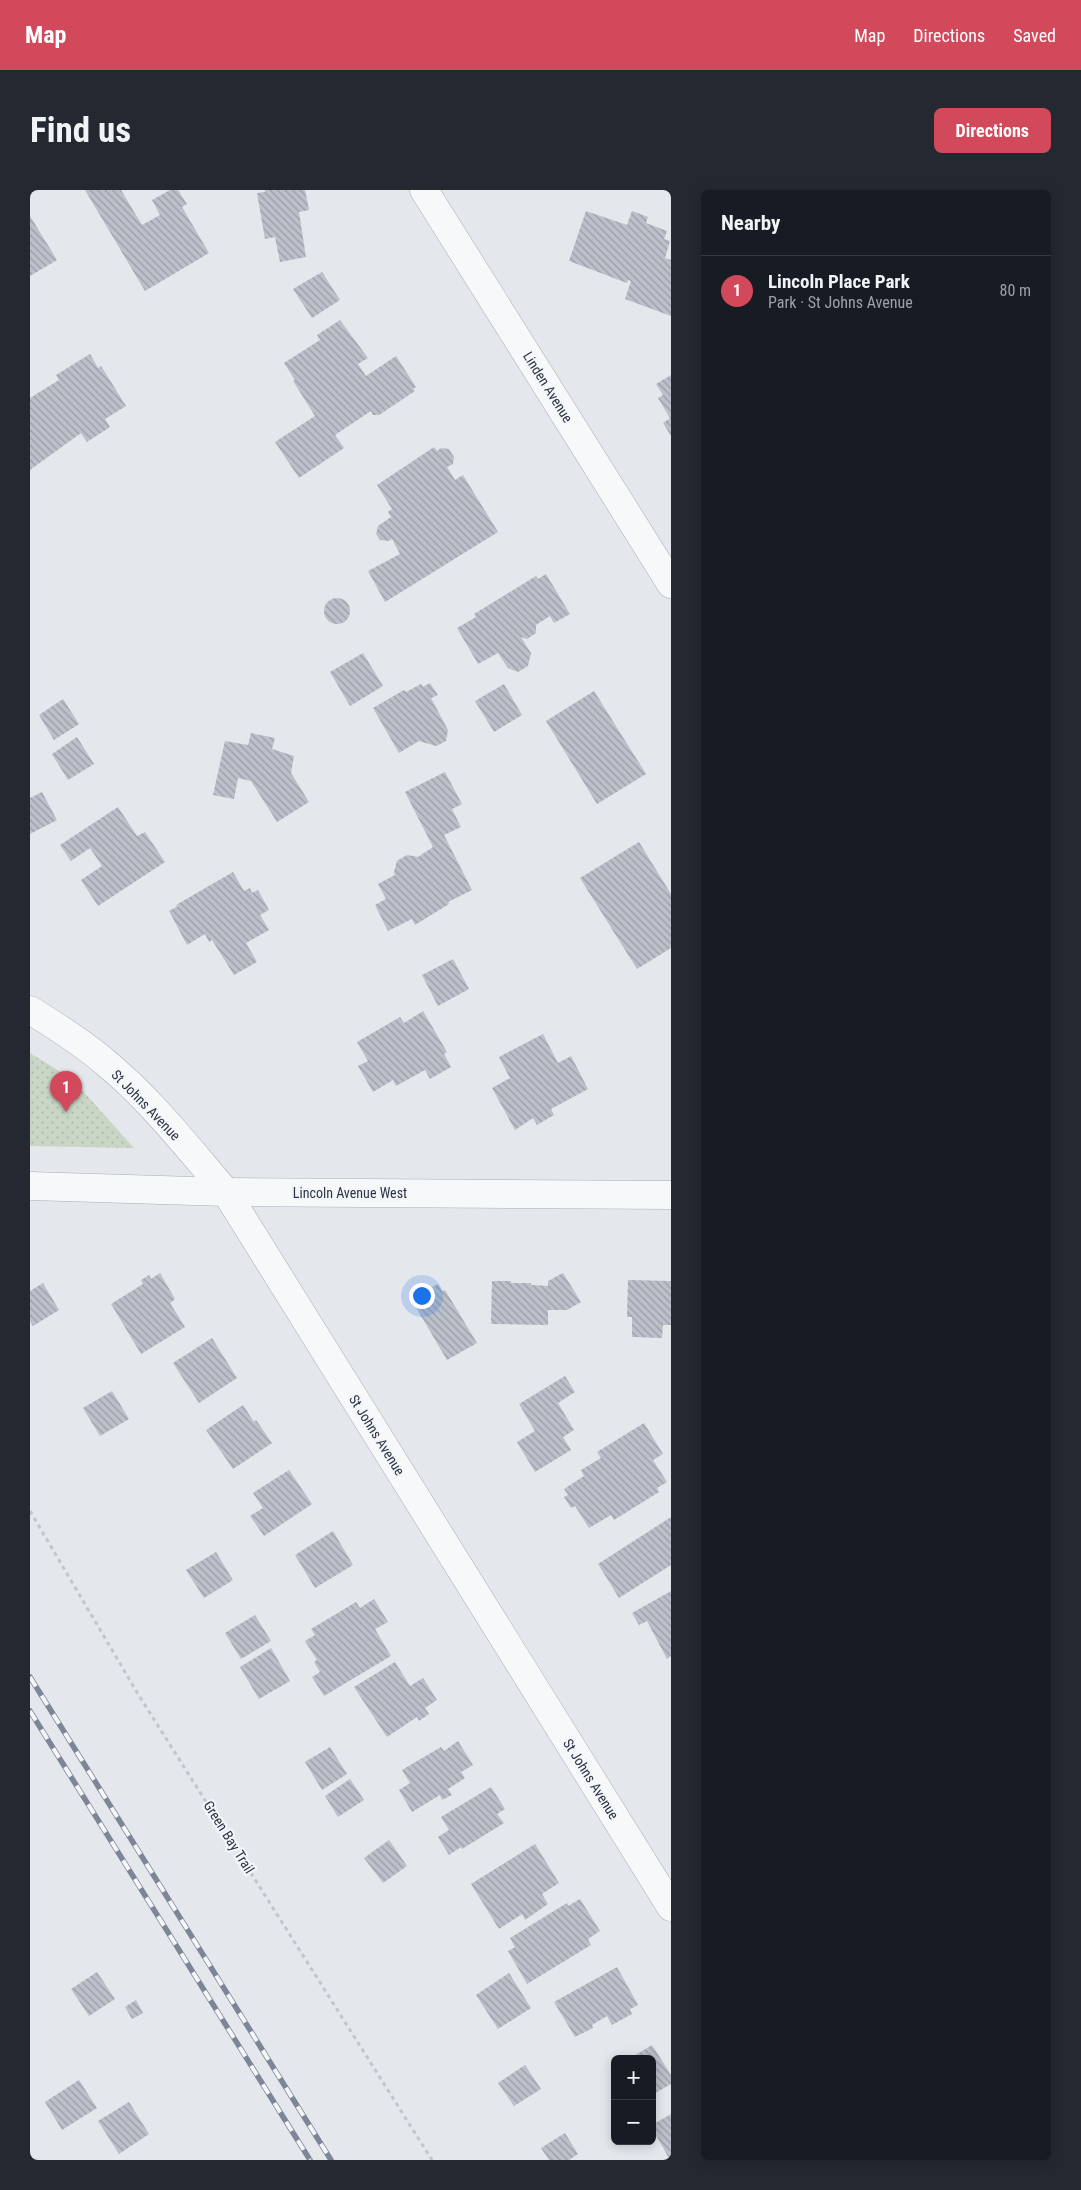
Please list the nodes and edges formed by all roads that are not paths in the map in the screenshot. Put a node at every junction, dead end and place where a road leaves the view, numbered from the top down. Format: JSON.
{"nodes":[{"id":1,"x":424,"y":190,"type":"edge"},
{"id":2,"x":671,"y":584,"type":"edge"},
{"id":3,"x":30,"y":1010,"type":"edge"},
{"id":4,"x":30,"y":1186,"type":"edge"},
{"id":5,"x":226,"y":1192,"type":"junction"},
{"id":6,"x":671,"y":1195,"type":"edge"},
{"id":7,"x":671,"y":1907,"type":"edge"}],
"edges":[{"from":1,"to":2,"type":"street","name":"Linden Avenue"},
{"from":3,"to":5,"type":"street","name":"St Johns Avenue"},
{"from":4,"to":5,"type":"street","name":"Lincoln Avenue West"},
{"from":5,"to":6,"type":"street","name":"Lincoln Avenue West"},
{"from":5,"to":7,"type":"street","name":"St Johns Avenue"}]}
